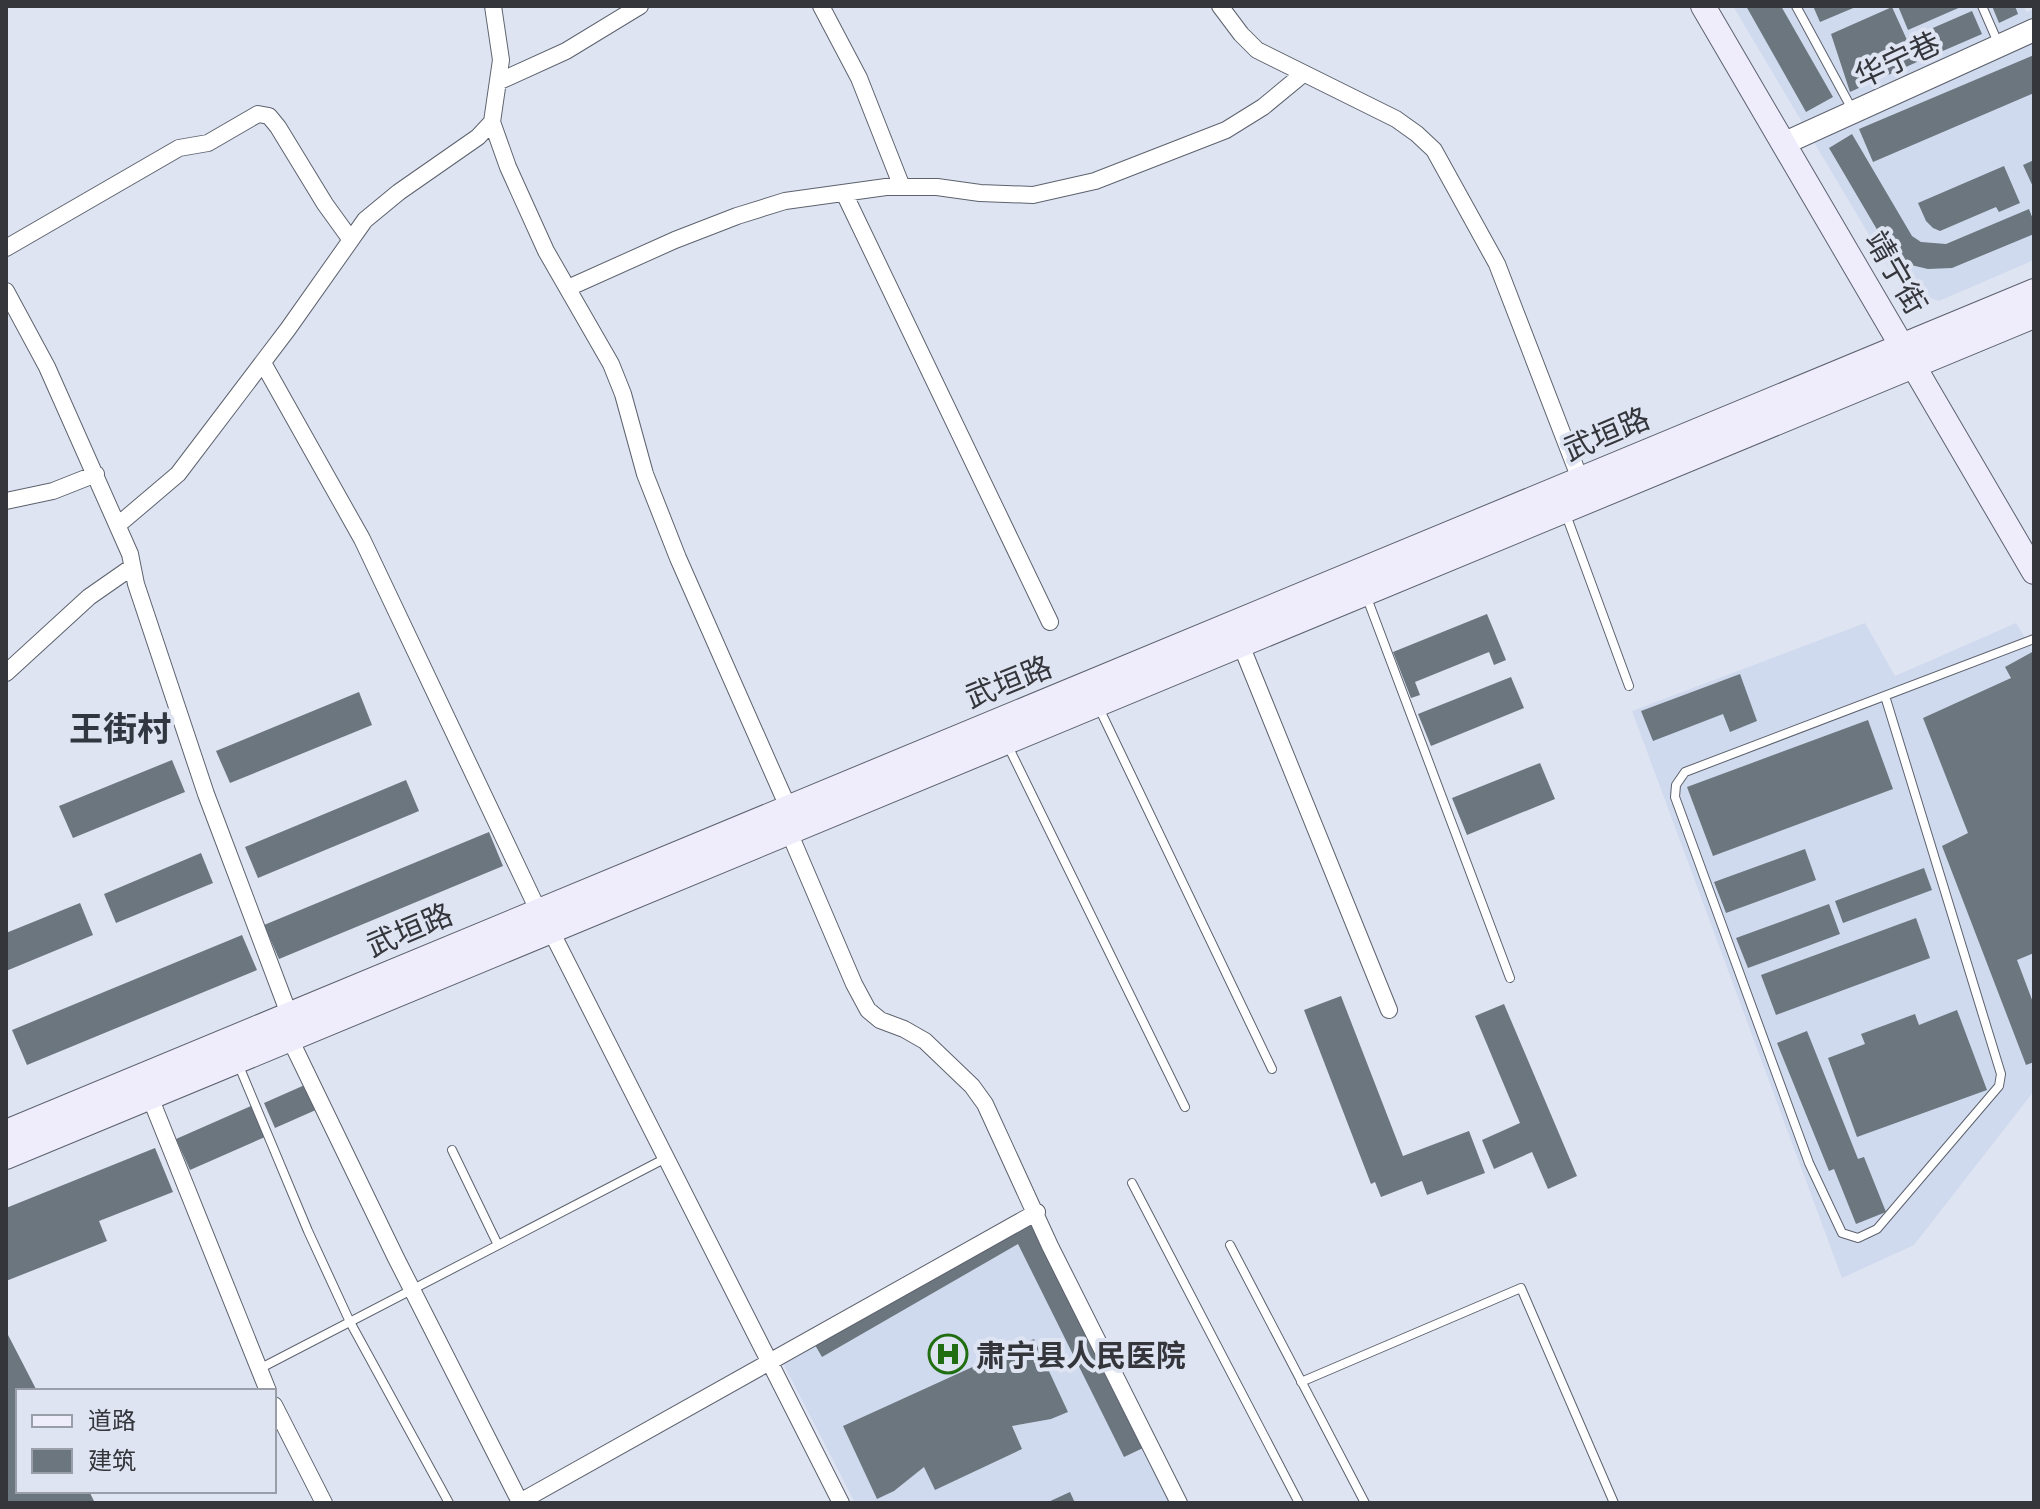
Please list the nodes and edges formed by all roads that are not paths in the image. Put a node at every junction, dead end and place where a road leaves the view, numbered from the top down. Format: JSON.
{"nodes":[{"id":1,"x":493,"y":6,"type":"edge"},
{"id":2,"x":640,"y":6,"type":"edge"},
{"id":3,"x":821,"y":6,"type":"edge"},
{"id":4,"x":1220,"y":6,"type":"edge"},
{"id":5,"x":1703,"y":6,"type":"edge"},
{"id":6,"x":1796,"y":6,"type":"edge"},
{"id":7,"x":1982,"y":6,"type":"edge"},
{"id":8,"x":2034,"y":30,"type":"edge"},
{"id":9,"x":1999,"y":45,"type":"junction"},
{"id":10,"x":1303,"y":74,"type":"junction"},
{"id":11,"x":500,"y":81,"type":"junction"},
{"id":12,"x":1853,"y":112,"type":"junction"},
{"id":13,"x":492,"y":122,"type":"junction"},
{"id":14,"x":1785,"y":143,"type":"junction"},
{"id":15,"x":902,"y":187,"type":"junction"},
{"id":16,"x":844,"y":193,"type":"junction"},
{"id":17,"x":351,"y":240,"type":"junction"},
{"id":18,"x":6,"y":248,"type":"edge"},
{"id":19,"x":568,"y":288,"type":"junction"},
{"id":20,"x":6,"y":291,"type":"edge"},
{"id":21,"x":2034,"y":291,"type":"edge"},
{"id":22,"x":2034,"y":316,"type":"edge"},
{"id":23,"x":1908,"y":356,"type":"junction"},
{"id":24,"x":263,"y":363,"type":"junction"},
{"id":25,"x":96,"y":474,"type":"junction"},
{"id":26,"x":1580,"y":479,"type":"junction"},
{"id":27,"x":6,"y":501,"type":"edge"},
{"id":28,"x":1564,"y":511,"type":"junction"},
{"id":29,"x":118,"y":525,"type":"junction"},
{"id":30,"x":132,"y":567,"type":"junction"},
{"id":31,"x":2034,"y":572,"type":"edge"},
{"id":32,"x":1365,"y":593,"type":"junction"},
{"id":33,"x":1050,"y":622,"type":"dead end"},
{"id":34,"x":2034,"y":639,"type":"edge"},
{"id":35,"x":1241,"y":645,"type":"junction"},
{"id":36,"x":6,"y":673,"type":"edge"},
{"id":37,"x":1629,"y":686,"type":"dead end"},
{"id":38,"x":1885,"y":696,"type":"junction"},
{"id":39,"x":1097,"y":704,"type":"junction"},
{"id":40,"x":1006,"y":742,"type":"junction"},
{"id":41,"x":788,"y":807,"type":"junction"},
{"id":42,"x":789,"y":832,"type":"junction"},
{"id":43,"x":544,"y":920,"type":"junction"},
{"id":44,"x":1510,"y":978,"type":"dead end"},
{"id":45,"x":1389,"y":1010,"type":"dead end"},
{"id":46,"x":289,"y":1014,"type":"junction"},
{"id":47,"x":290,"y":1039,"type":"junction"},
{"id":48,"x":237,"y":1061,"type":"junction"},
{"id":49,"x":1272,"y":1069,"type":"dead end"},
{"id":50,"x":150,"y":1097,"type":"junction"},
{"id":51,"x":1185,"y":1107,"type":"dead end"},
{"id":52,"x":6,"y":1132,"type":"edge"},
{"id":53,"x":452,"y":1150,"type":"dead end"},
{"id":54,"x":6,"y":1157,"type":"edge"},
{"id":55,"x":666,"y":1158,"type":"junction"},
{"id":56,"x":1132,"y":1183,"type":"dead end"},
{"id":57,"x":1037,"y":1212,"type":"junction"},
{"id":58,"x":498,"y":1245,"type":"junction"},
{"id":59,"x":1230,"y":1245,"type":"dead end"},
{"id":60,"x":412,"y":1289,"type":"junction"},
{"id":61,"x":350,"y":1322,"type":"junction"},
{"id":62,"x":770,"y":1362,"type":"junction"},
{"id":63,"x":258,"y":1369,"type":"junction"},
{"id":64,"x":1301,"y":1382,"type":"junction"},
{"id":65,"x":267,"y":1389,"type":"edge"},
{"id":66,"x":276,"y":1409,"type":"edge"},
{"id":67,"x":519,"y":1502,"type":"edge"},
{"id":68,"x":324,"y":1503,"type":"edge"},
{"id":69,"x":449,"y":1503,"type":"edge"},
{"id":70,"x":841,"y":1503,"type":"edge"},
{"id":71,"x":1179,"y":1503,"type":"edge"},
{"id":72,"x":1299,"y":1503,"type":"edge"},
{"id":73,"x":1365,"y":1503,"type":"edge"},
{"id":74,"x":1614,"y":1503,"type":"edge"}],
"edges":[{"from":1,"to":11,"type":"street"},
{"from":2,"to":11,"type":"street"},
{"from":3,"to":15,"type":"street"},
{"from":4,"to":10,"type":"street"},
{"from":5,"to":14,"type":"main road","name":"靖宁街"},
{"from":6,"to":12,"type":"lane"},
{"from":7,"to":9,"type":"lane"},
{"from":8,"to":9,"type":"street","name":"华宁巷"},
{"from":9,"to":12,"type":"street","name":"华宁巷"},
{"from":10,"to":15,"type":"street"},
{"from":10,"to":26,"type":"street"},
{"from":11,"to":13,"type":"street"},
{"from":12,"to":14,"type":"street","name":"华宁巷"},
{"from":13,"to":17,"type":"street"},
{"from":13,"to":19,"type":"street"},
{"from":14,"to":23,"type":"main road","name":"靖宁街"},
{"from":15,"to":16,"type":"street"},
{"from":16,"to":19,"type":"street"},
{"from":16,"to":33,"type":"street"},
{"from":17,"to":18,"type":"street"},
{"from":17,"to":24,"type":"street"},
{"from":19,"to":41,"type":"street"},
{"from":20,"to":25,"type":"street"},
{"from":21,"to":23,"type":"main road","name":"武垣路"},
{"from":22,"to":23,"type":"main road","name":"武垣路"},
{"from":23,"to":26,"type":"main road","name":"武垣路"},
{"from":23,"to":28,"type":"main road","name":"武垣路"},
{"from":23,"to":31,"type":"main road","name":"靖宁街"},
{"from":24,"to":29,"type":"street"},
{"from":24,"to":43,"type":"street"},
{"from":25,"to":27,"type":"street"},
{"from":25,"to":29,"type":"street"},
{"from":26,"to":41,"type":"main road","name":"武垣路"},
{"from":28,"to":32,"type":"main road","name":"武垣路"},
{"from":28,"to":37,"type":"lane"},
{"from":29,"to":30,"type":"street"},
{"from":30,"to":36,"type":"street"},
{"from":30,"to":46,"type":"street"},
{"from":32,"to":35,"type":"main road","name":"武垣路"},
{"from":32,"to":44,"type":"lane"},
{"from":34,"to":38,"type":"lane"},
{"from":35,"to":39,"type":"main road","name":"武垣路"},
{"from":35,"to":45,"type":"street"},
{"from":38,"to":38,"type":"lane"},
{"from":39,"to":40,"type":"main road","name":"武垣路"},
{"from":39,"to":49,"type":"lane"},
{"from":40,"to":42,"type":"main road","name":"武垣路"},
{"from":40,"to":51,"type":"lane"},
{"from":41,"to":43,"type":"main road","name":"武垣路"},
{"from":42,"to":43,"type":"main road","name":"武垣路"},
{"from":42,"to":57,"type":"street"},
{"from":43,"to":46,"type":"main road","name":"武垣路"},
{"from":43,"to":47,"type":"main road","name":"武垣路"},
{"from":43,"to":55,"type":"street"},
{"from":46,"to":52,"type":"main road","name":"武垣路"},
{"from":47,"to":48,"type":"main road","name":"武垣路"},
{"from":47,"to":60,"type":"street"},
{"from":48,"to":50,"type":"main road","name":"武垣路"},
{"from":48,"to":61,"type":"lane"},
{"from":50,"to":54,"type":"main road","name":"武垣路"},
{"from":50,"to":63,"type":"street"},
{"from":53,"to":58,"type":"lane"},
{"from":55,"to":58,"type":"lane"},
{"from":55,"to":62,"type":"street"},
{"from":56,"to":72,"type":"lane"},
{"from":57,"to":62,"type":"street"},
{"from":57,"to":71,"type":"street"},
{"from":58,"to":60,"type":"lane"},
{"from":59,"to":64,"type":"lane"},
{"from":60,"to":61,"type":"lane"},
{"from":60,"to":67,"type":"street"},
{"from":61,"to":63,"type":"lane"},
{"from":61,"to":69,"type":"lane"},
{"from":62,"to":67,"type":"street"},
{"from":62,"to":70,"type":"street"},
{"from":63,"to":65,"type":"street"},
{"from":64,"to":73,"type":"lane"},
{"from":64,"to":74,"type":"lane"},
{"from":66,"to":68,"type":"street"}]}
